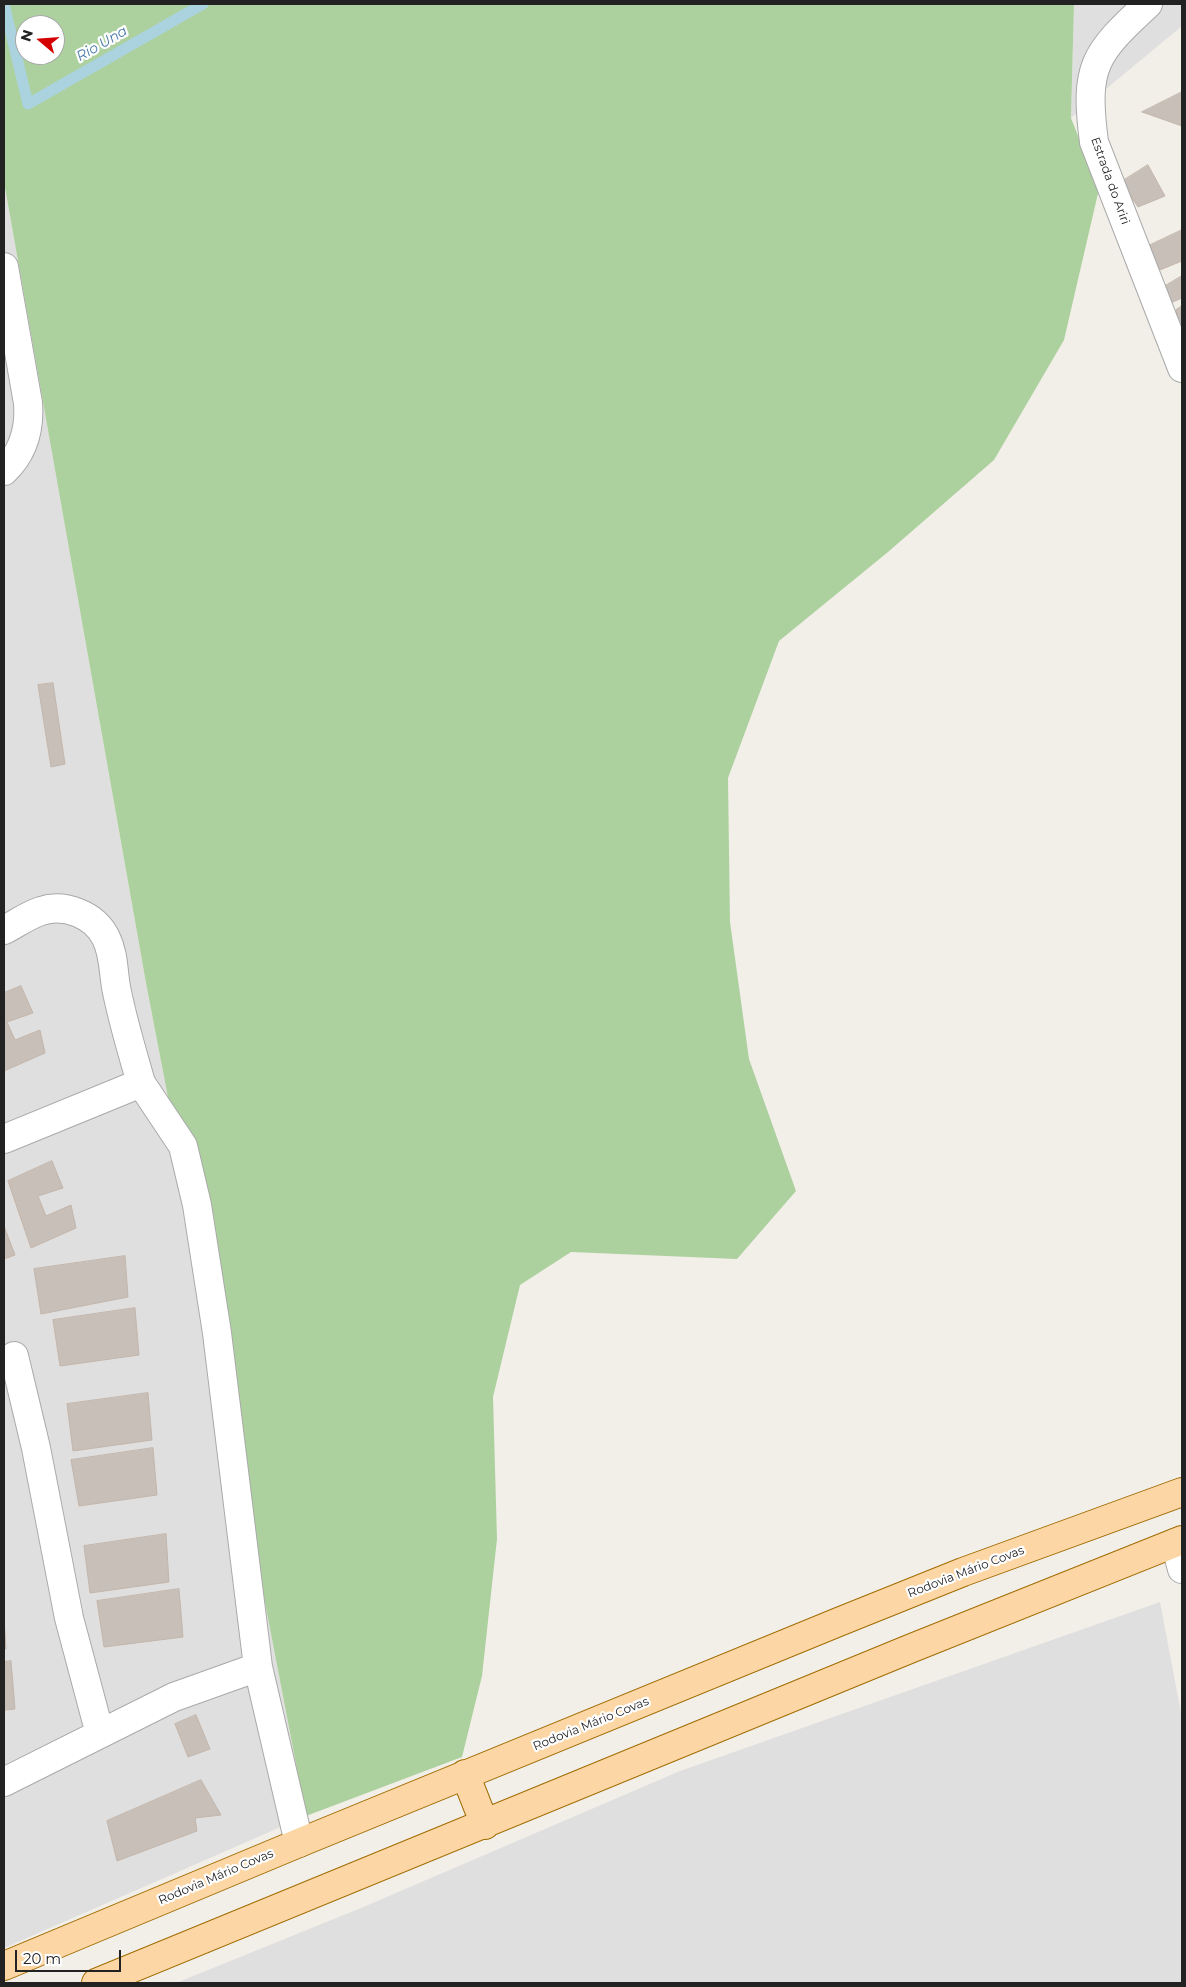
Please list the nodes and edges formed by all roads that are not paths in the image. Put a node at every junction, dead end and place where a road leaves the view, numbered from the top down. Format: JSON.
{"nodes":[{"id":1,"x":1148,"y":4,"type":"edge"},
{"id":2,"x":5,"y":279,"type":"edge"},
{"id":3,"x":1182,"y":368,"type":"edge"},
{"id":4,"x":4,"y":471,"type":"edge"},
{"id":5,"x":4,"y":930,"type":"edge"},
{"id":6,"x":141,"y":1083,"type":"junction"},
{"id":7,"x":4,"y":1139,"type":"edge"},
{"id":8,"x":14,"y":1356,"type":"dead end"},
{"id":9,"x":1182,"y":1492,"type":"edge"},
{"id":10,"x":1179,"y":1542,"type":"edge"},
{"id":11,"x":1182,"y":1569,"type":"edge"},
{"id":12,"x":258,"y":1667,"type":"junction"},
{"id":13,"x":100,"y":1734,"type":"junction"},
{"id":14,"x":465,"y":1774,"type":"junction"},
{"id":15,"x":4,"y":1782,"type":"edge"},
{"id":16,"x":485,"y":1825,"type":"junction"},
{"id":17,"x":299,"y":1843,"type":"junction"},
{"id":18,"x":4,"y":1966,"type":"edge"},
{"id":19,"x":96,"y":1983,"type":"edge"}],
"edges":[{"from":1,"to":3,"type":"street","name":"Estrada do Ariri"},
{"from":2,"to":4,"type":"street"},
{"from":5,"to":6,"type":"street"},
{"from":6,"to":7,"type":"street"},
{"from":6,"to":12,"type":"street"},
{"from":8,"to":13,"type":"street"},
{"from":9,"to":14,"type":"main road","name":"Rodovia Mário Covas"},
{"from":10,"to":11,"type":"street"},
{"from":10,"to":16,"type":"main road"},
{"from":12,"to":13,"type":"street"},
{"from":12,"to":17,"type":"street"},
{"from":13,"to":15,"type":"street"},
{"from":14,"to":16,"type":"main road"},
{"from":14,"to":17,"type":"main road","name":"Rodovia Mário Covas"},
{"from":16,"to":19,"type":"main road"},
{"from":17,"to":18,"type":"main road","name":"Rodovia Mário Covas"}]}
